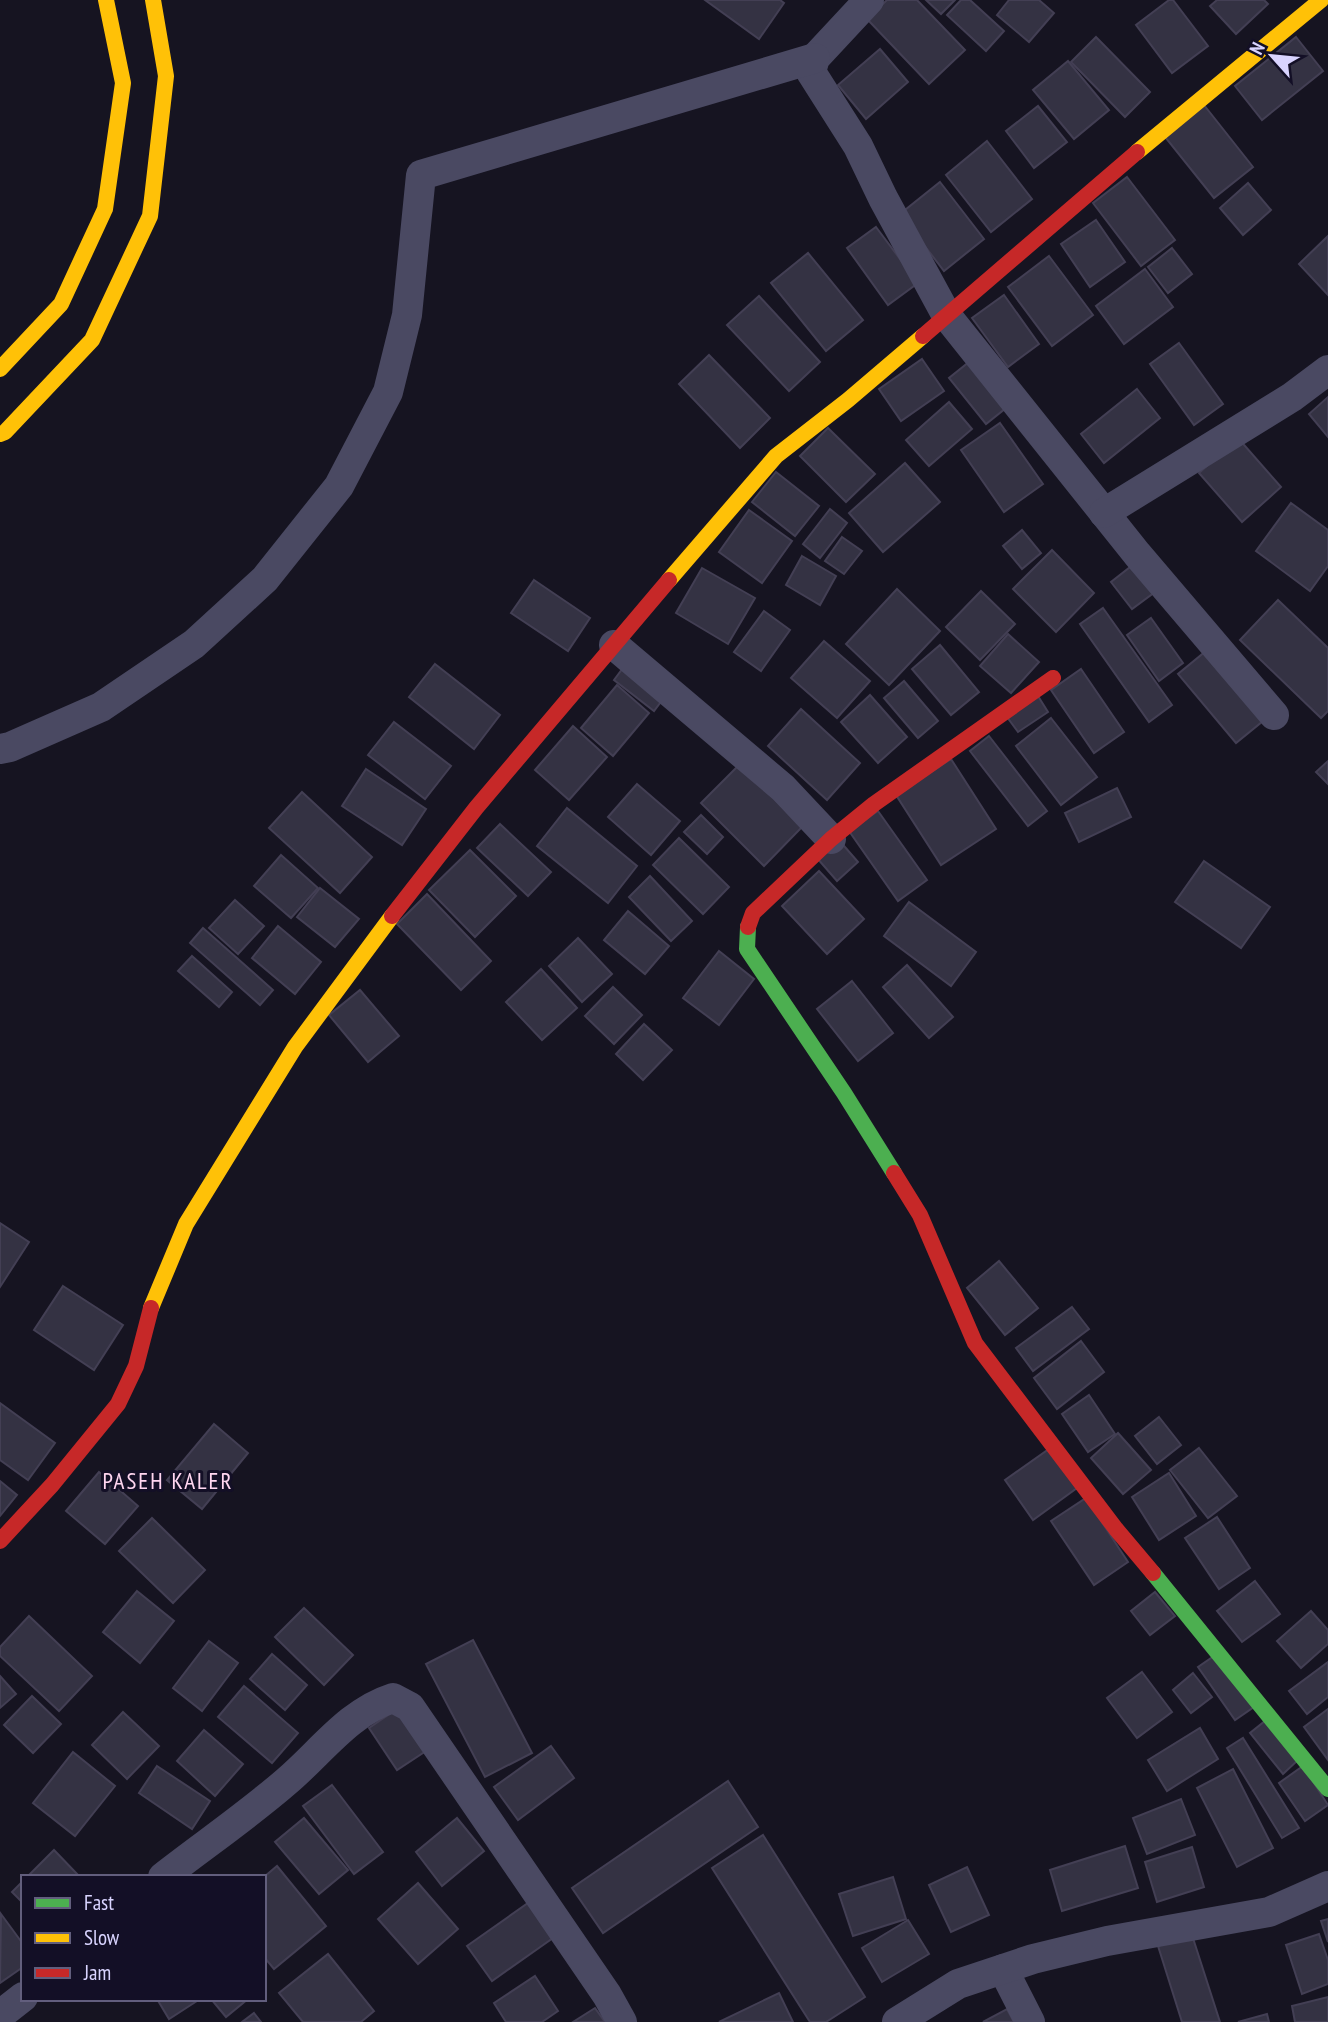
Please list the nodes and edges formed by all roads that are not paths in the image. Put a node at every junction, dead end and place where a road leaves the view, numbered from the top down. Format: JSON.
{"nodes":[{"id":1,"x":106,"y":0,"type":"edge"},
{"id":2,"x":153,"y":0,"type":"edge"},
{"id":3,"x":869,"y":0,"type":"edge"},
{"id":4,"x":1321,"y":0,"type":"edge"},
{"id":5,"x":815,"y":58,"type":"junction"},
{"id":6,"x":947,"y":316,"type":"junction"},
{"id":7,"x":0,"y":369,"type":"edge"},
{"id":8,"x":1328,"y":370,"type":"edge"},
{"id":9,"x":0,"y":434,"type":"edge"},
{"id":10,"x":1104,"y":513,"type":"junction"},
{"id":11,"x":614,"y":645,"type":"junction"},
{"id":12,"x":1053,"y":678,"type":"dead end"},
{"id":13,"x":1274,"y":715,"type":"dead end"},
{"id":14,"x":0,"y":749,"type":"edge"},
{"id":15,"x":831,"y":839,"type":"junction"},
{"id":16,"x":0,"y":1541,"type":"edge"},
{"id":17,"x":1328,"y":1789,"type":"edge"},
{"id":18,"x":166,"y":1875,"type":"edge"},
{"id":19,"x":1328,"y":1886,"type":"edge"},
{"id":20,"x":1003,"y":1969,"type":"junction"},
{"id":21,"x":21,"y":1999,"type":"edge"},
{"id":22,"x":0,"y":2015,"type":"edge"},
{"id":23,"x":622,"y":2022,"type":"edge"},
{"id":24,"x":897,"y":2022,"type":"edge"},
{"id":25,"x":1030,"y":2022,"type":"edge"}],
"edges":[{"from":1,"to":7,"type":"main road"},
{"from":2,"to":9,"type":"main road"},
{"from":3,"to":5,"type":"street"},
{"from":4,"to":6,"type":"main road"},
{"from":5,"to":6,"type":"street"},
{"from":5,"to":14,"type":"street"},
{"from":6,"to":10,"type":"street"},
{"from":6,"to":11,"type":"main road"},
{"from":8,"to":10,"type":"street"},
{"from":10,"to":13,"type":"street"},
{"from":11,"to":15,"type":"street"},
{"from":11,"to":16,"type":"main road"},
{"from":12,"to":15,"type":"main road"},
{"from":15,"to":17,"type":"main road"},
{"from":18,"to":23,"type":"street"},
{"from":19,"to":20,"type":"street"},
{"from":20,"to":24,"type":"street"},
{"from":20,"to":25,"type":"street"},
{"from":21,"to":22,"type":"street"}]}
